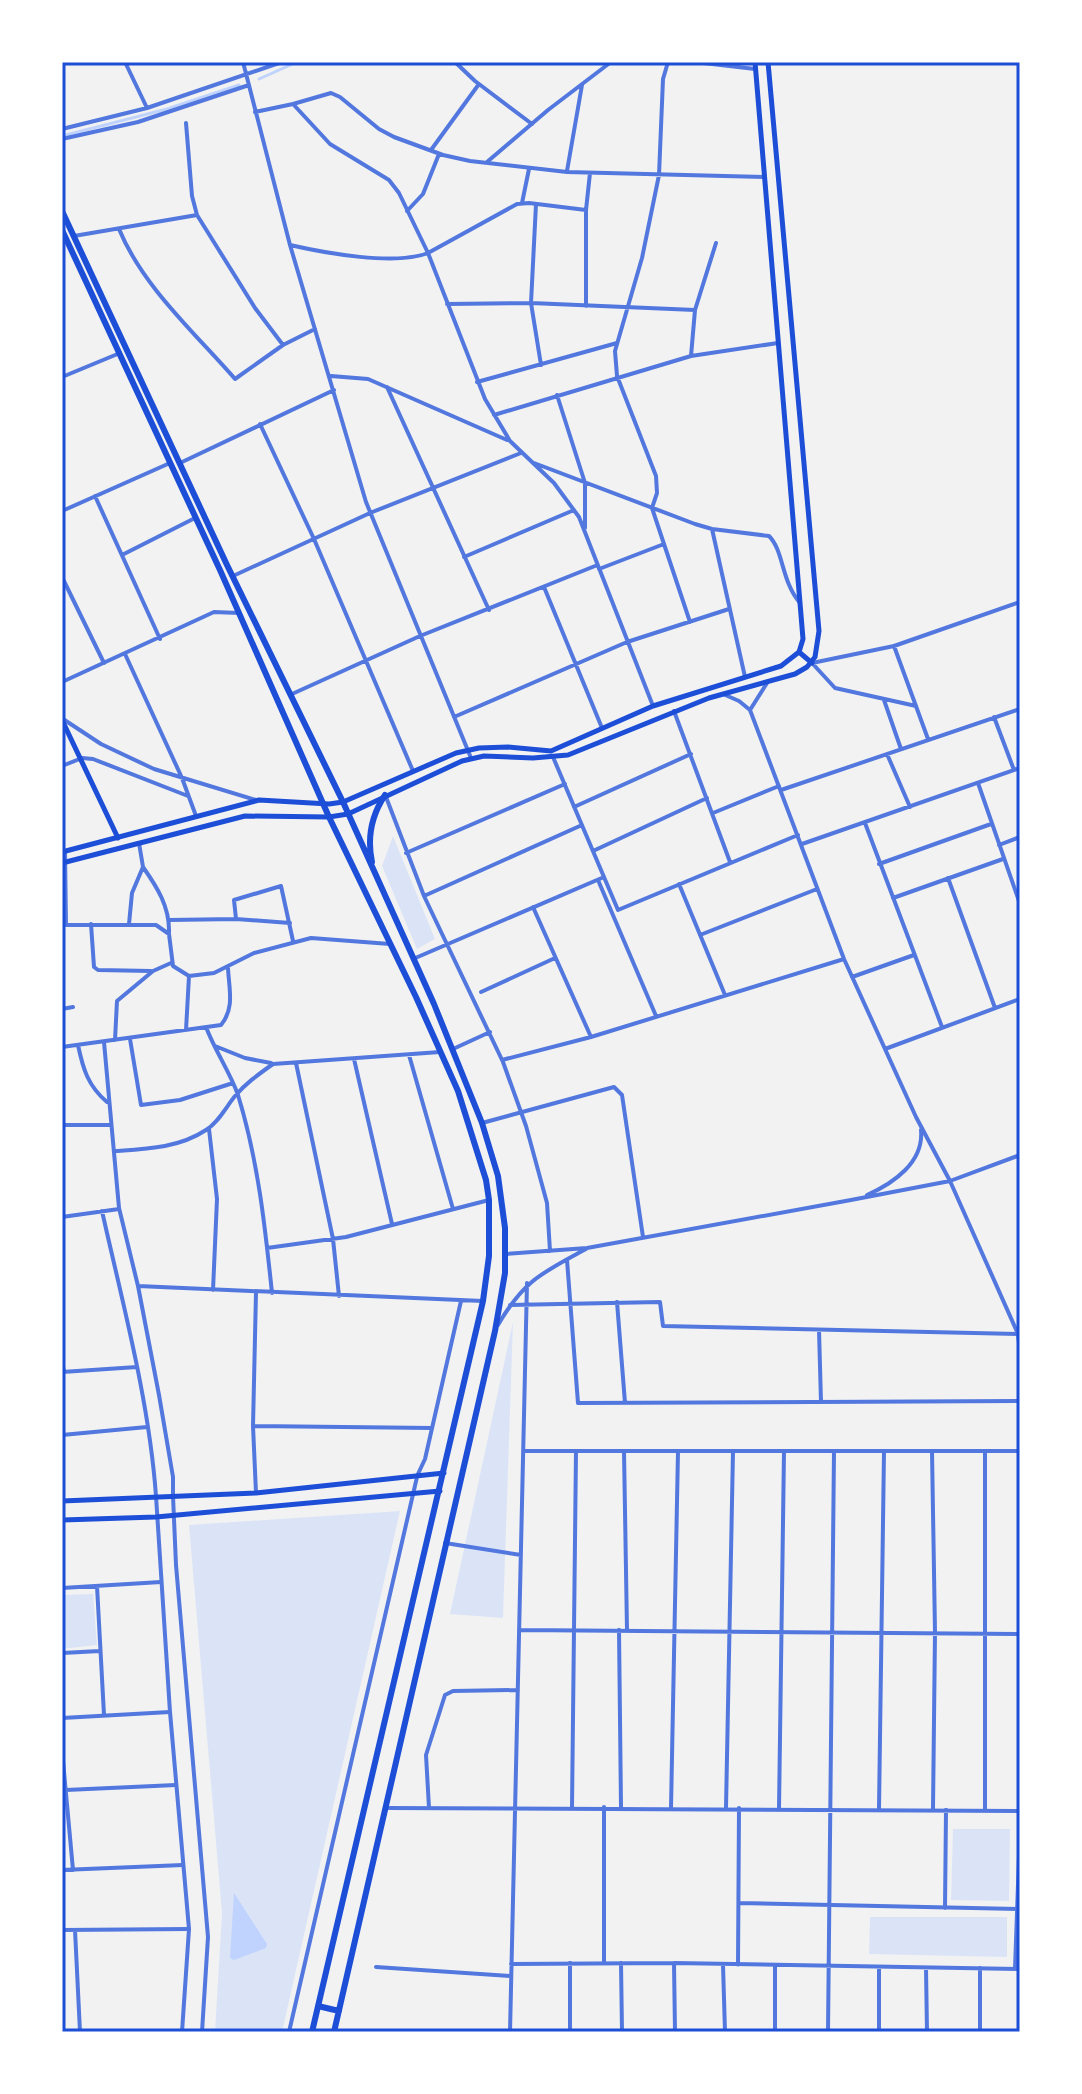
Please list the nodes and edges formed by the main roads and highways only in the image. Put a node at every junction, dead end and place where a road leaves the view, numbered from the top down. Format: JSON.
{"nodes":[{"id":1,"x":768,"y":62,"type":"edge"},
{"id":2,"x":755,"y":66,"type":"edge"},
{"id":3,"x":782,"y":199,"type":"junction"},
{"id":4,"x":767,"y":200,"type":"junction"},
{"id":5,"x":62,"y":211,"type":"edge"},
{"id":6,"x":784,"y":220,"type":"junction"},
{"id":7,"x":769,"y":221,"type":"junction"},
{"id":8,"x":62,"y":230,"type":"edge"},
{"id":9,"x":67,"y":238,"type":"edge"},
{"id":10,"x":799,"y":652,"type":"junction"},
{"id":11,"x":812,"y":663,"type":"junction"},
{"id":12,"x":62,"y":720,"type":"edge"},
{"id":13,"x":552,"y":754,"type":"junction"},
{"id":14,"x":470,"y":755,"type":"junction"},
{"id":15,"x":385,"y":795,"type":"junction"},
{"id":16,"x":343,"y":802,"type":"junction"},
{"id":17,"x":323,"y":804,"type":"junction"},
{"id":18,"x":348,"y":814,"type":"junction"},
{"id":19,"x":329,"y":817,"type":"junction"},
{"id":20,"x":118,"y":838,"type":"junction"},
{"id":21,"x":64,"y":852,"type":"edge"},
{"id":22,"x":64,"y":863,"type":"edge"},
{"id":23,"x":375,"y":874,"type":"junction"},
{"id":24,"x":445,"y":1472,"type":"junction"},
{"id":25,"x":440,"y":1491,"type":"junction"},
{"id":26,"x":62,"y":1501,"type":"edge"},
{"id":27,"x":62,"y":1520,"type":"edge"},
{"id":28,"x":318,"y":2006,"type":"junction"},
{"id":29,"x":339,"y":2011,"type":"junction"},
{"id":30,"x":312,"y":2032,"type":"edge"},
{"id":31,"x":334,"y":2032,"type":"edge"}],
"edges":[{"from":1,"to":3,"type":"main road"},
{"from":2,"to":4,"type":"main road"},
{"from":3,"to":4,"type":"main road"},
{"from":3,"to":6,"type":"main road"},
{"from":4,"to":7,"type":"main road"},
{"from":5,"to":9,"type":"highway"},
{"from":6,"to":7,"type":"main road"},
{"from":6,"to":11,"type":"main road"},
{"from":7,"to":10,"type":"main road"},
{"from":8,"to":9,"type":"highway"},
{"from":9,"to":16,"type":"highway"},
{"from":9,"to":17,"type":"highway"},
{"from":10,"to":11,"type":"main road"},
{"from":10,"to":13,"type":"main road"},
{"from":11,"to":13,"type":"main road"},
{"from":12,"to":20,"type":"main road"},
{"from":13,"to":14,"type":"main road"},
{"from":14,"to":15,"type":"main road"},
{"from":14,"to":16,"type":"main road"},
{"from":15,"to":18,"type":"main road"},
{"from":15,"to":23,"type":"highway"},
{"from":16,"to":17,"type":"main road"},
{"from":16,"to":18,"type":"highway"},
{"from":17,"to":19,"type":"highway"},
{"from":17,"to":20,"type":"main road"},
{"from":18,"to":19,"type":"main road"},
{"from":18,"to":23,"type":"highway"},
{"from":19,"to":22,"type":"main road"},
{"from":19,"to":24,"type":"highway"},
{"from":20,"to":21,"type":"main road"},
{"from":23,"to":29,"type":"highway"},
{"from":24,"to":25,"type":"highway"},
{"from":24,"to":26,"type":"main road"},
{"from":25,"to":27,"type":"main road"},
{"from":25,"to":28,"type":"highway"},
{"from":28,"to":29,"type":"highway"},
{"from":28,"to":30,"type":"highway"},
{"from":29,"to":31,"type":"highway"}]}
